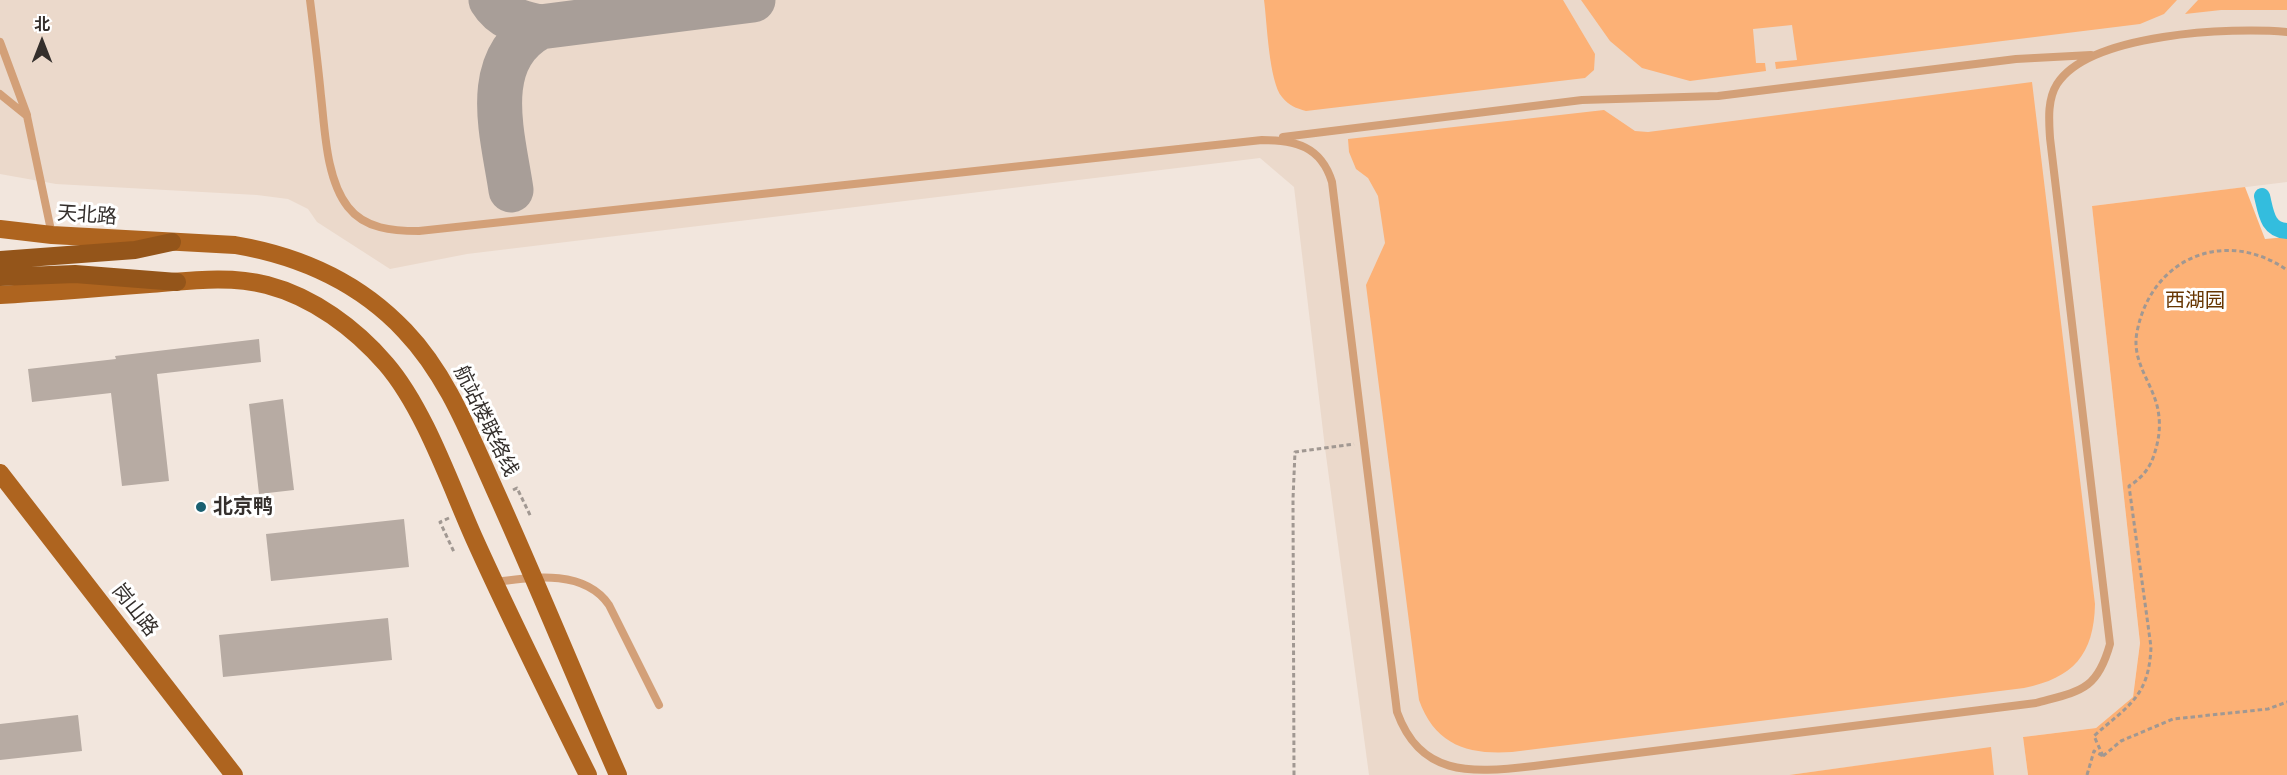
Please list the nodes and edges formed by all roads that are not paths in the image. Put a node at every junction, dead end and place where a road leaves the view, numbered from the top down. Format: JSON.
{"nodes":[{"id":1,"x":310,"y":0,"type":"edge"},
{"id":2,"x":2287,"y":32,"type":"edge"},
{"id":3,"x":0,"y":42,"type":"edge"},
{"id":4,"x":2095,"y":55,"type":"junction"},
{"id":5,"x":0,"y":94,"type":"edge"},
{"id":6,"x":27,"y":116,"type":"junction"},
{"id":7,"x":1262,"y":140,"type":"junction"},
{"id":8,"x":0,"y":229,"type":"edge"},
{"id":9,"x":52,"y":235,"type":"junction"},
{"id":10,"x":172,"y":242,"type":"junction"},
{"id":11,"x":3,"y":269,"type":"edge"},
{"id":12,"x":177,"y":282,"type":"junction"},
{"id":13,"x":0,"y":295,"type":"edge"},
{"id":14,"x":0,"y":472,"type":"edge"},
{"id":15,"x":535,"y":577,"type":"junction"},
{"id":16,"x":494,"y":582,"type":"junction"},
{"id":17,"x":659,"y":705,"type":"dead end"},
{"id":18,"x":234,"y":775,"type":"edge"},
{"id":19,"x":588,"y":775,"type":"edge"},
{"id":20,"x":618,"y":775,"type":"edge"}],
"edges":[{"from":1,"to":7,"type":"lane"},
{"from":2,"to":4,"type":"lane"},
{"from":3,"to":6,"type":"lane"},
{"from":4,"to":7,"type":"lane"},
{"from":4,"to":7,"type":"lane"},
{"from":5,"to":6,"type":"lane"},
{"from":6,"to":9,"type":"lane"},
{"from":8,"to":9,"type":"main road","name":"天北路"},
{"from":9,"to":10,"type":"main road","name":"天北路"},
{"from":10,"to":11,"type":"highway"},
{"from":10,"to":15,"type":"main road","name":"航站楼联络线"},
{"from":11,"to":12,"type":"highway"},
{"from":12,"to":13,"type":"main road"},
{"from":12,"to":16,"type":"main road"},
{"from":14,"to":18,"type":"main road","name":"岗山路"},
{"from":15,"to":16,"type":"lane"},
{"from":15,"to":17,"type":"lane"},
{"from":15,"to":20,"type":"main road","name":"航站楼联络线"},
{"from":16,"to":19,"type":"main road"}]}
